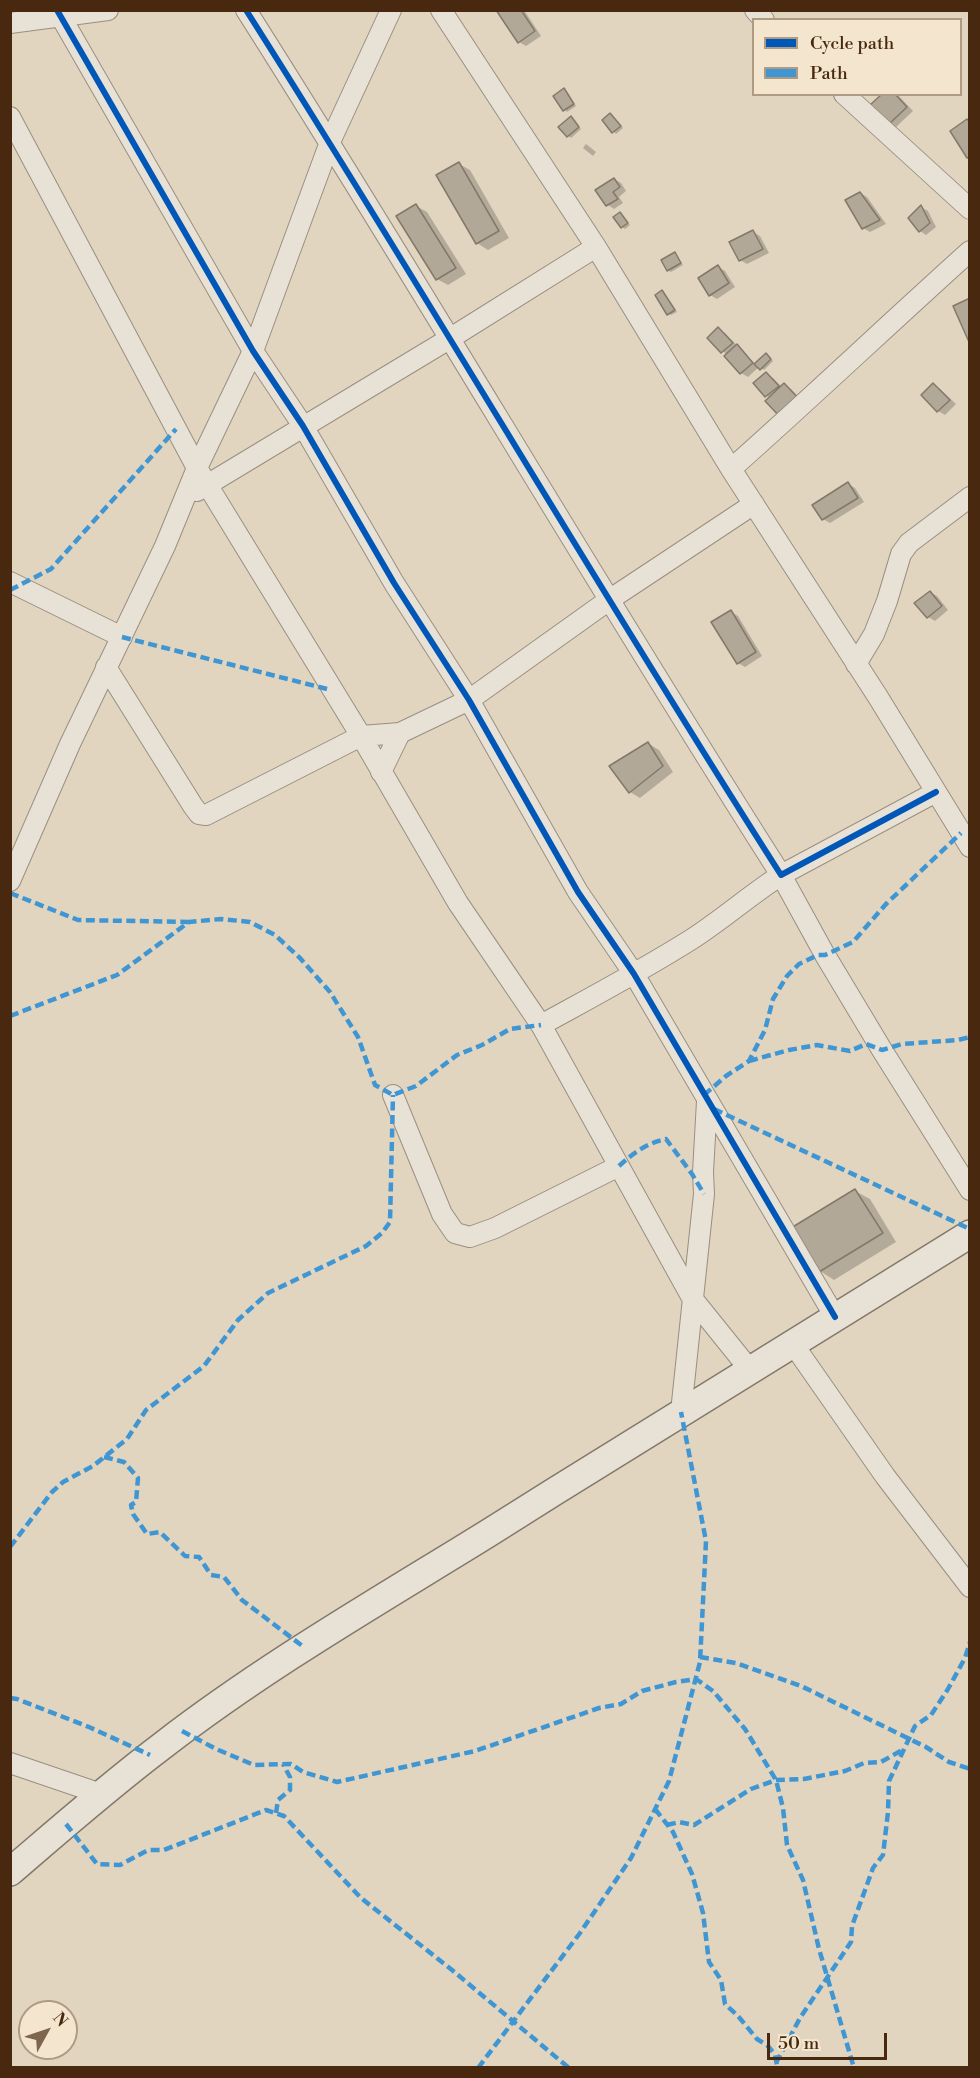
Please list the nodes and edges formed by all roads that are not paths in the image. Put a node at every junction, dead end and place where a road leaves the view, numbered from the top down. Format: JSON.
{"nodes":[{"id":1,"x":108,"y":10,"type":"edge"},
{"id":2,"x":246,"y":10,"type":"edge"},
{"id":3,"x":391,"y":10,"type":"edge"},
{"id":4,"x":441,"y":10,"type":"edge"},
{"id":5,"x":59,"y":14,"type":"edge"},
{"id":6,"x":10,"y":23,"type":"edge"},
{"id":7,"x":846,"y":96,"type":"edge"},
{"id":8,"x":10,"y":117,"type":"edge"},
{"id":9,"x":330,"y":142,"type":"junction"},
{"id":10,"x":969,"y":209,"type":"edge"},
{"id":11,"x":596,"y":247,"type":"junction"},
{"id":12,"x":969,"y":250,"type":"edge"},
{"id":13,"x":449,"y":339,"type":"junction"},
{"id":14,"x":253,"y":351,"type":"junction"},
{"id":15,"x":303,"y":426,"type":"junction"},
{"id":16,"x":197,"y":468,"type":"junction"},
{"id":17,"x":731,"y":469,"type":"junction"},
{"id":18,"x":208,"y":485,"type":"junction"},
{"id":19,"x":969,"y":497,"type":"edge"},
{"id":20,"x":186,"y":498,"type":"junction"},
{"id":21,"x":754,"y":504,"type":"junction"},
{"id":22,"x":10,"y":582,"type":"edge"},
{"id":23,"x":609,"y":600,"type":"junction"},
{"id":24,"x":122,"y":637,"type":"junction"},
{"id":25,"x":856,"y":664,"type":"junction"},
{"id":26,"x":106,"y":667,"type":"junction"},
{"id":27,"x":469,"y":700,"type":"junction"},
{"id":28,"x":400,"y":733,"type":"junction"},
{"id":29,"x":361,"y":736,"type":"junction"},
{"id":30,"x":381,"y":772,"type":"junction"},
{"id":31,"x":936,"y":792,"type":"junction"},
{"id":32,"x":969,"y":847,"type":"edge"},
{"id":33,"x":781,"y":875,"type":"junction"},
{"id":34,"x":10,"y":881,"type":"edge"},
{"id":35,"x":634,"y":974,"type":"junction"},
{"id":36,"x":541,"y":1025,"type":"junction"},
{"id":37,"x":393,"y":1095,"type":"dead end"},
{"id":38,"x":707,"y":1101,"type":"junction"},
{"id":39,"x":619,"y":1166,"type":"junction"},
{"id":40,"x":969,"y":1191,"type":"edge"},
{"id":41,"x":969,"y":1234,"type":"edge"},
{"id":42,"x":692,"y":1298,"type":"junction"},
{"id":43,"x":835,"y":1317,"type":"junction"},
{"id":44,"x":793,"y":1344,"type":"junction"},
{"id":45,"x":750,"y":1370,"type":"junction"},
{"id":46,"x":681,"y":1412,"type":"junction"},
{"id":47,"x":969,"y":1587,"type":"edge"},
{"id":48,"x":10,"y":1763,"type":"edge"},
{"id":49,"x":102,"y":1794,"type":"junction"},
{"id":50,"x":10,"y":1872,"type":"edge"}],
"edges":[{"from":1,"to":5,"type":"street"},
{"from":2,"to":9,"type":"street"},
{"from":3,"to":9,"type":"street"},
{"from":4,"to":11,"type":"street"},
{"from":5,"to":6,"type":"street"},
{"from":5,"to":14,"type":"street"},
{"from":7,"to":10,"type":"street"},
{"from":8,"to":16,"type":"street"},
{"from":9,"to":13,"type":"street"},
{"from":9,"to":14,"type":"street"},
{"from":11,"to":13,"type":"street"},
{"from":11,"to":17,"type":"street"},
{"from":12,"to":17,"type":"street"},
{"from":13,"to":15,"type":"street"},
{"from":13,"to":23,"type":"street"},
{"from":14,"to":15,"type":"street"},
{"from":14,"to":16,"type":"street"},
{"from":15,"to":18,"type":"street"},
{"from":15,"to":27,"type":"street"},
{"from":16,"to":18,"type":"street"},
{"from":16,"to":20,"type":"street"},
{"from":17,"to":21,"type":"street"},
{"from":18,"to":20,"type":"street"},
{"from":18,"to":29,"type":"street"},
{"from":19,"to":25,"type":"street"},
{"from":20,"to":24,"type":"street"},
{"from":21,"to":23,"type":"street"},
{"from":21,"to":25,"type":"street"},
{"from":22,"to":24,"type":"street"},
{"from":23,"to":27,"type":"street"},
{"from":23,"to":33,"type":"street"},
{"from":24,"to":26,"type":"street"},
{"from":25,"to":31,"type":"street"},
{"from":26,"to":29,"type":"street"},
{"from":26,"to":34,"type":"street"},
{"from":27,"to":28,"type":"street"},
{"from":27,"to":35,"type":"street"},
{"from":28,"to":29,"type":"street"},
{"from":28,"to":30,"type":"street"},
{"from":29,"to":30,"type":"street"},
{"from":30,"to":36,"type":"street"},
{"from":31,"to":32,"type":"street"},
{"from":31,"to":33,"type":"street"},
{"from":33,"to":35,"type":"street"},
{"from":33,"to":40,"type":"street"},
{"from":35,"to":36,"type":"street"},
{"from":35,"to":38,"type":"street"},
{"from":36,"to":39,"type":"street"},
{"from":37,"to":39,"type":"street"},
{"from":38,"to":42,"type":"street"},
{"from":38,"to":43,"type":"street"},
{"from":39,"to":42,"type":"street"},
{"from":41,"to":43,"type":"main road"},
{"from":42,"to":45,"type":"street"},
{"from":42,"to":46,"type":"street"},
{"from":43,"to":44,"type":"main road"},
{"from":44,"to":45,"type":"main road"},
{"from":44,"to":47,"type":"street"},
{"from":45,"to":46,"type":"main road"},
{"from":46,"to":49,"type":"main road"},
{"from":48,"to":49,"type":"street"},
{"from":49,"to":50,"type":"main road"}]}
